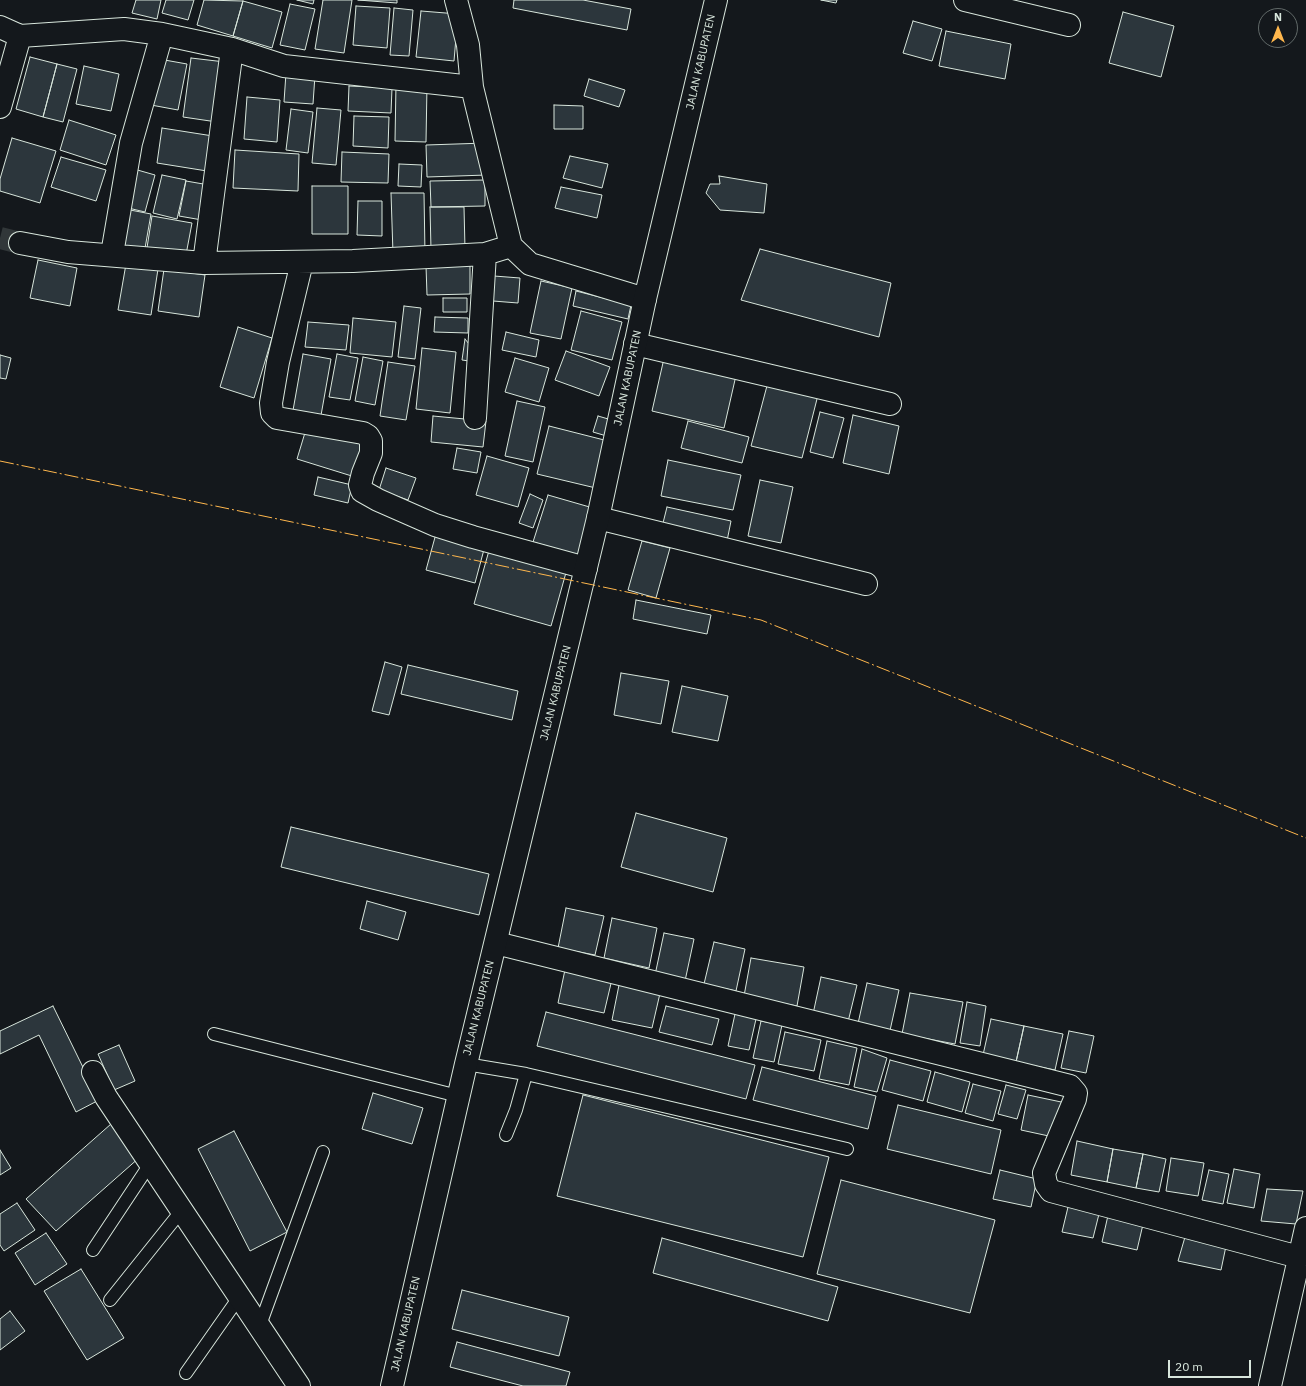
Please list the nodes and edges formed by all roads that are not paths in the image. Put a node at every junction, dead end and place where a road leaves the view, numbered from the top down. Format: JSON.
{"nodes":[{"id":1,"x":456,"y":0,"type":"edge"},
{"id":2,"x":716,"y":0,"type":"edge"},
{"id":3,"x":965,"y":0,"type":"edge"},
{"id":4,"x":1069,"y":25,"type":"dead end"},
{"id":5,"x":0,"y":26,"type":"edge"},
{"id":6,"x":162,"y":34,"type":"junction"},
{"id":7,"x":20,"y":36,"type":"junction"},
{"id":8,"x":232,"y":49,"type":"junction"},
{"id":9,"x":472,"y":87,"type":"junction"},
{"id":10,"x":0,"y":107,"type":"edge"},
{"id":11,"x":20,"y":243,"type":"tunnel mouth"},
{"id":12,"x":511,"y":246,"type":"junction"},
{"id":13,"x":112,"y":254,"type":"junction"},
{"id":14,"x":485,"y":254,"type":"junction"},
{"id":15,"x":302,"y":262,"type":"junction"},
{"id":16,"x":204,"y":263,"type":"junction"},
{"id":17,"x":646,"y":299,"type":"junction"},
{"id":18,"x":635,"y":344,"type":"junction"},
{"id":19,"x":890,"y":404,"type":"dead end"},
{"id":20,"x":475,"y":418,"type":"dead end"},
{"id":21,"x":598,"y":518,"type":"junction"},
{"id":22,"x":586,"y":568,"type":"junction"},
{"id":23,"x":866,"y":584,"type":"dead end"},
{"id":24,"x":496,"y":943,"type":"junction"},
{"id":25,"x":214,"y":1034,"type":"dead end"},
{"id":26,"x":466,"y":1064,"type":"junction"},
{"id":27,"x":93,"y":1072,"type":"dead end"},
{"id":28,"x":526,"y":1074,"type":"junction"},
{"id":29,"x":458,"y":1096,"type":"junction"},
{"id":30,"x":506,"y":1135,"type":"dead end"},
{"id":31,"x":847,"y":1148,"type":"dead end"},
{"id":32,"x":323,"y":1152,"type":"dead end"},
{"id":33,"x":150,"y":1164,"type":"junction"},
{"id":34,"x":182,"y":1210,"type":"junction"},
{"id":35,"x":1306,"y":1228,"type":"edge"},
{"id":36,"x":93,"y":1250,"type":"dead end"},
{"id":37,"x":1299,"y":1257,"type":"junction"},
{"id":38,"x":240,"y":1296,"type":"junction"},
{"id":39,"x":110,"y":1300,"type":"dead end"},
{"id":40,"x":260,"y":1325,"type":"junction"},
{"id":41,"x":186,"y":1373,"type":"dead end"},
{"id":42,"x":299,"y":1386,"type":"edge"},
{"id":43,"x":392,"y":1386,"type":"edge"},
{"id":44,"x":1270,"y":1386,"type":"edge"}],
"edges":[{"from":1,"to":9,"type":"street"},
{"from":2,"to":17,"type":"street","name":"JALAN KABUPATEN"},
{"from":3,"to":4,"type":"street"},
{"from":5,"to":7,"type":"street"},
{"from":6,"to":7,"type":"street"},
{"from":6,"to":8,"type":"street"},
{"from":6,"to":13,"type":"street"},
{"from":7,"to":10,"type":"street"},
{"from":8,"to":9,"type":"street"},
{"from":8,"to":16,"type":"street"},
{"from":9,"to":12,"type":"street"},
{"from":11,"to":13,"type":"street"},
{"from":12,"to":14,"type":"street"},
{"from":12,"to":17,"type":"street"},
{"from":13,"to":16,"type":"street"},
{"from":14,"to":15,"type":"street"},
{"from":14,"to":20,"type":"street"},
{"from":15,"to":16,"type":"street"},
{"from":15,"to":22,"type":"street"},
{"from":17,"to":18,"type":"street","name":"JALAN KABUPATEN"},
{"from":18,"to":19,"type":"street"},
{"from":18,"to":21,"type":"street","name":"JALAN KABUPATEN"},
{"from":21,"to":22,"type":"street","name":"JALAN KABUPATEN"},
{"from":21,"to":23,"type":"street"},
{"from":22,"to":24,"type":"street","name":"JALAN KABUPATEN"},
{"from":24,"to":26,"type":"street","name":"JALAN KABUPATEN"},
{"from":24,"to":37,"type":"street"},
{"from":25,"to":29,"type":"lane"},
{"from":26,"to":28,"type":"lane"},
{"from":26,"to":29,"type":"street","name":"JALAN KABUPATEN"},
{"from":27,"to":33,"type":"street"},
{"from":28,"to":30,"type":"lane"},
{"from":28,"to":31,"type":"lane"},
{"from":29,"to":43,"type":"street","name":"JALAN KABUPATEN"},
{"from":32,"to":40,"type":"lane"},
{"from":33,"to":34,"type":"street"},
{"from":33,"to":36,"type":"lane"},
{"from":34,"to":38,"type":"street"},
{"from":34,"to":39,"type":"lane"},
{"from":35,"to":37,"type":"street"},
{"from":37,"to":44,"type":"street"},
{"from":38,"to":40,"type":"street"},
{"from":38,"to":41,"type":"lane"},
{"from":40,"to":42,"type":"street"}]}
